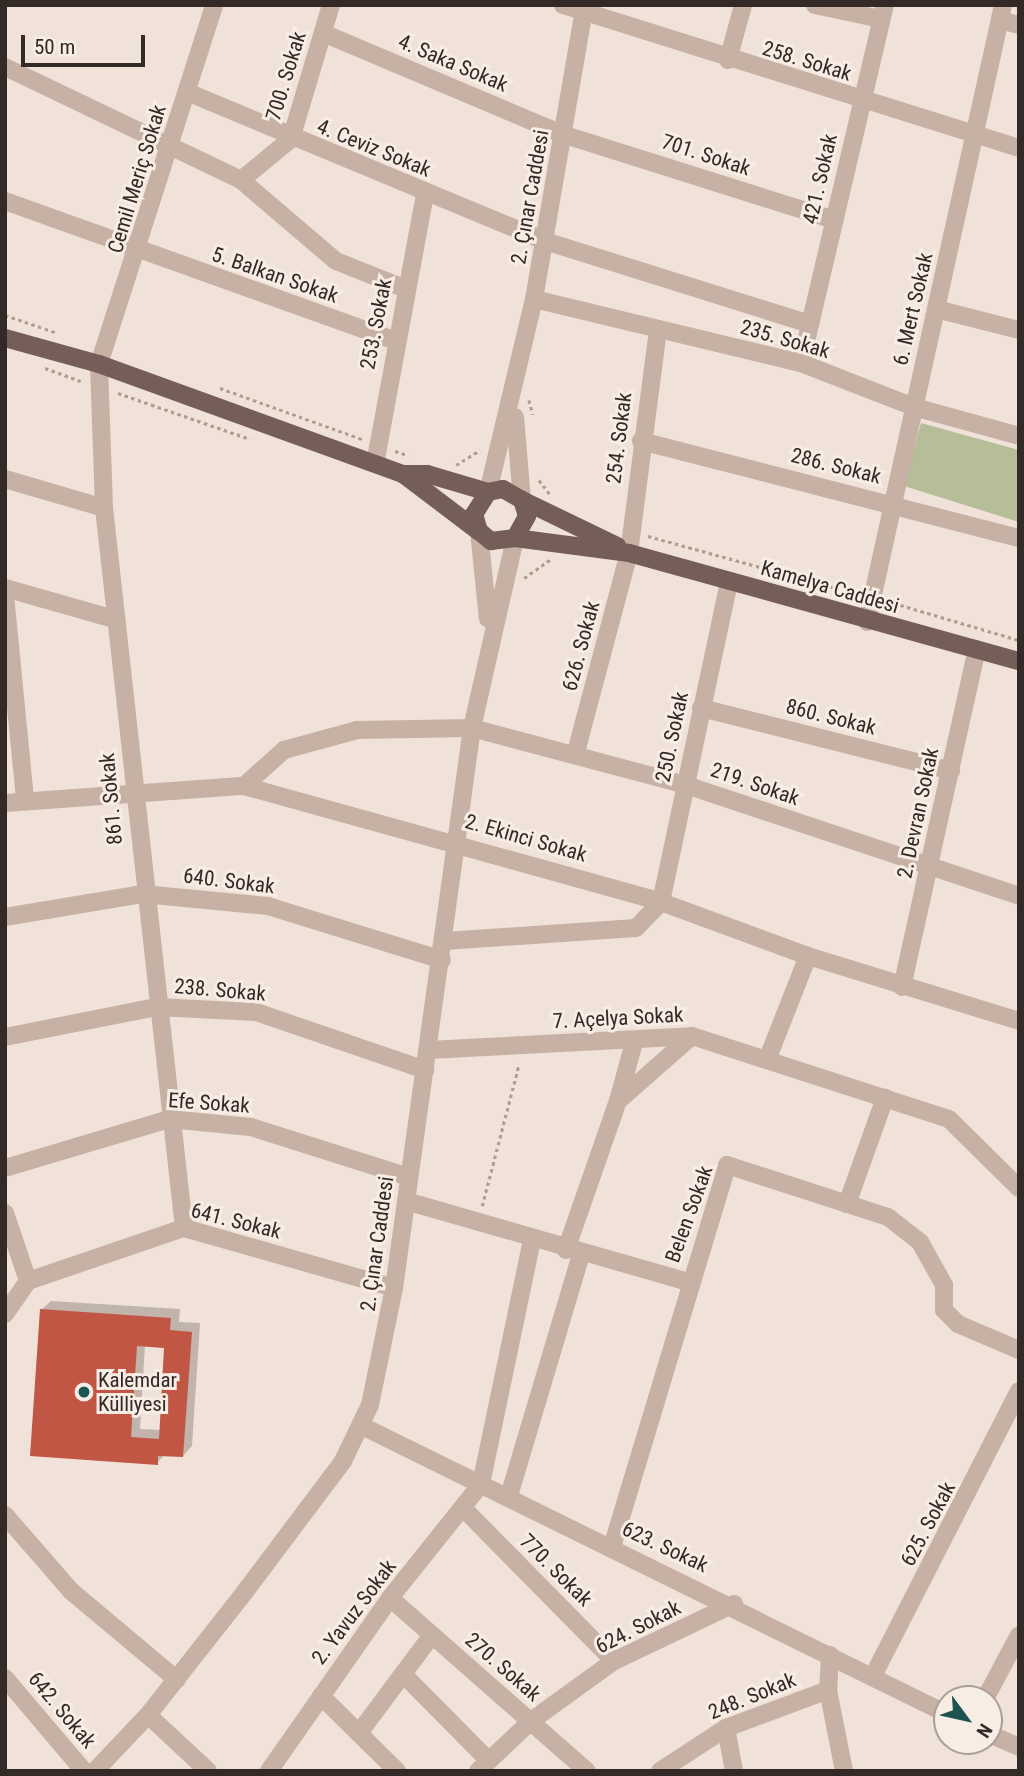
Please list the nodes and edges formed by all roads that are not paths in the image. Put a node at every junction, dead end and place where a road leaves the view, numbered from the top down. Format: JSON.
{"nodes":[{"id":1,"x":214,"y":5,"type":"edge"},
{"id":2,"x":331,"y":5,"type":"edge"},
{"id":3,"x":563,"y":5,"type":"edge"},
{"id":4,"x":743,"y":5,"type":"edge"},
{"id":5,"x":815,"y":5,"type":"edge"},
{"id":6,"x":584,"y":10,"type":"edge"},
{"id":7,"x":883,"y":12,"type":"edge"},
{"id":8,"x":1002,"y":12,"type":"edge"},
{"id":9,"x":1019,"y":25,"type":"edge"},
{"id":10,"x":323,"y":33,"type":"junction"},
{"id":11,"x":728,"y":60,"type":"junction"},
{"id":12,"x":5,"y":67,"type":"edge"},
{"id":13,"x":187,"y":92,"type":"junction"},
{"id":14,"x":862,"y":102,"type":"junction"},
{"id":15,"x":565,"y":135,"type":"junction"},
{"id":16,"x":975,"y":135,"type":"junction"},
{"id":17,"x":291,"y":139,"type":"junction"},
{"id":18,"x":172,"y":143,"type":"junction"},
{"id":19,"x":1019,"y":148,"type":"edge"},
{"id":20,"x":241,"y":180,"type":"junction"},
{"id":21,"x":425,"y":194,"type":"junction"},
{"id":22,"x":5,"y":201,"type":"edge"},
{"id":23,"x":834,"y":220,"type":"junction"},
{"id":24,"x":545,"y":241,"type":"junction"},
{"id":25,"x":139,"y":252,"type":"junction"},
{"id":26,"x":406,"y":289,"type":"junction"},
{"id":27,"x":534,"y":299,"type":"junction"},
{"id":28,"x":936,"y":309,"type":"junction"},
{"id":29,"x":810,"y":324,"type":"junction"},
{"id":30,"x":657,"y":330,"type":"junction"},
{"id":31,"x":1019,"y":330,"type":"edge"},
{"id":32,"x":5,"y":338,"type":"edge"},
{"id":33,"x":395,"y":341,"type":"junction"},
{"id":34,"x":801,"y":363,"type":"junction"},
{"id":35,"x":99,"y":364,"type":"junction"},
{"id":36,"x":515,"y":396,"type":"junction"},
{"id":37,"x":914,"y":407,"type":"junction"},
{"id":38,"x":1019,"y":436,"type":"edge"},
{"id":39,"x":641,"y":441,"type":"junction"},
{"id":40,"x":375,"y":464,"type":"junction"},
{"id":41,"x":403,"y":474,"type":"junction"},
{"id":42,"x":5,"y":479,"type":"edge"},
{"id":43,"x":488,"y":492,"type":"junction"},
{"id":44,"x":522,"y":499,"type":"junction"},
{"id":45,"x":893,"y":504,"type":"junction"},
{"id":46,"x":104,"y":509,"type":"junction"},
{"id":47,"x":479,"y":531,"type":"junction"},
{"id":48,"x":515,"y":538,"type":"junction"},
{"id":49,"x":1019,"y":538,"type":"edge"},
{"id":50,"x":629,"y":553,"type":"junction"},
{"id":51,"x":729,"y":582,"type":"junction"},
{"id":52,"x":5,"y":588,"type":"edge"},
{"id":53,"x":5,"y":595,"type":"edge"},
{"id":54,"x":117,"y":620,"type":"junction"},
{"id":55,"x":867,"y":622,"type":"junction"},
{"id":56,"x":489,"y":633,"type":"junction"},
{"id":57,"x":977,"y":649,"type":"junction"},
{"id":58,"x":1019,"y":661,"type":"edge"},
{"id":59,"x":701,"y":708,"type":"junction"},
{"id":60,"x":472,"y":728,"type":"junction"},
{"id":61,"x":576,"y":752,"type":"junction"},
{"id":62,"x":951,"y":771,"type":"junction"},
{"id":63,"x":686,"y":785,"type":"junction"},
{"id":64,"x":244,"y":786,"type":"junction"},
{"id":65,"x":133,"y":789,"type":"junction"},
{"id":66,"x":24,"y":800,"type":"junction"},
{"id":67,"x":5,"y":803,"type":"edge"},
{"id":68,"x":460,"y":842,"type":"junction"},
{"id":69,"x":931,"y":868,"type":"junction"},
{"id":70,"x":143,"y":894,"type":"junction"},
{"id":71,"x":1019,"y":896,"type":"edge"},
{"id":72,"x":661,"y":902,"type":"junction"},
{"id":73,"x":5,"y":917,"type":"edge"},
{"id":74,"x":445,"y":941,"type":"junction"},
{"id":75,"x":808,"y":957,"type":"junction"},
{"id":76,"x":442,"y":960,"type":"junction"},
{"id":77,"x":902,"y":987,"type":"junction"},
{"id":78,"x":157,"y":1007,"type":"junction"},
{"id":79,"x":1019,"y":1021,"type":"edge"},
{"id":80,"x":692,"y":1035,"type":"junction"},
{"id":81,"x":5,"y":1037,"type":"edge"},
{"id":82,"x":634,"y":1042,"type":"junction"},
{"id":83,"x":429,"y":1050,"type":"junction"},
{"id":84,"x":767,"y":1060,"type":"junction"},
{"id":85,"x":425,"y":1070,"type":"junction"},
{"id":86,"x":885,"y":1098,"type":"junction"},
{"id":87,"x":618,"y":1101,"type":"junction"},
{"id":88,"x":169,"y":1119,"type":"junction"},
{"id":89,"x":5,"y":1168,"type":"edge"},
{"id":90,"x":410,"y":1177,"type":"junction"},
{"id":91,"x":1019,"y":1188,"type":"edge"},
{"id":92,"x":406,"y":1201,"type":"junction"},
{"id":93,"x":847,"y":1204,"type":"junction"},
{"id":94,"x":5,"y":1213,"type":"edge"},
{"id":95,"x":184,"y":1228,"type":"junction"},
{"id":96,"x":532,"y":1240,"type":"junction"},
{"id":97,"x":573,"y":1253,"type":"junction"},
{"id":98,"x":28,"y":1281,"type":"junction"},
{"id":99,"x":689,"y":1282,"type":"junction"},
{"id":100,"x":394,"y":1288,"type":"junction"},
{"id":101,"x":5,"y":1314,"type":"edge"},
{"id":102,"x":1019,"y":1350,"type":"edge"},
{"id":103,"x":1019,"y":1391,"type":"edge"},
{"id":104,"x":362,"y":1426,"type":"junction"},
{"id":105,"x":1012,"y":1428,"type":"edge"},
{"id":106,"x":481,"y":1484,"type":"junction"},
{"id":107,"x":509,"y":1496,"type":"junction"},
{"id":108,"x":465,"y":1510,"type":"junction"},
{"id":109,"x":5,"y":1515,"type":"edge"},
{"id":110,"x":611,"y":1547,"type":"junction"},
{"id":111,"x":390,"y":1598,"type":"junction"},
{"id":112,"x":734,"y":1604,"type":"junction"},
{"id":113,"x":432,"y":1635,"type":"junction"},
{"id":114,"x":1019,"y":1635,"type":"edge"},
{"id":115,"x":830,"y":1655,"type":"junction"},
{"id":116,"x":614,"y":1661,"type":"junction"},
{"id":117,"x":404,"y":1674,"type":"junction"},
{"id":118,"x":873,"y":1676,"type":"junction"},
{"id":119,"x":5,"y":1678,"type":"edge"},
{"id":120,"x":177,"y":1680,"type":"junction"},
{"id":121,"x":992,"y":1685,"type":"edge"},
{"id":122,"x":828,"y":1690,"type":"junction"},
{"id":123,"x":321,"y":1696,"type":"junction"},
{"id":124,"x":933,"y":1707,"type":"edge"},
{"id":125,"x":148,"y":1716,"type":"junction"},
{"id":126,"x":531,"y":1721,"type":"junction"},
{"id":127,"x":726,"y":1728,"type":"junction"},
{"id":128,"x":359,"y":1733,"type":"junction"},
{"id":129,"x":483,"y":1766,"type":"edge"},
{"id":130,"x":574,"y":1767,"type":"edge"},
{"id":131,"x":84,"y":1771,"type":"edge"},
{"id":132,"x":95,"y":1771,"type":"edge"},
{"id":133,"x":208,"y":1771,"type":"edge"},
{"id":134,"x":269,"y":1771,"type":"edge"},
{"id":135,"x":397,"y":1771,"type":"edge"},
{"id":136,"x":660,"y":1771,"type":"edge"},
{"id":137,"x":734,"y":1771,"type":"edge"},
{"id":138,"x":844,"y":1771,"type":"edge"}],
"edges":[{"from":1,"to":13,"type":"street","name":"Cemil Meriç Sokak"},
{"from":2,"to":10,"type":"street","name":"700. Sokak"},
{"from":3,"to":6,"type":"street","name":"258. Sokak"},
{"from":4,"to":11,"type":"street"},
{"from":5,"to":7,"type":"street"},
{"from":6,"to":11,"type":"street","name":"258. Sokak"},
{"from":6,"to":15,"type":"street","name":"2. Çınar Caddesi"},
{"from":7,"to":14,"type":"street","name":"421. Sokak"},
{"from":8,"to":9,"type":"street"},
{"from":8,"to":16,"type":"street","name":"6. Mert Sokak"},
{"from":10,"to":15,"type":"street","name":"4. Saka Sokak"},
{"from":10,"to":17,"type":"street","name":"700. Sokak"},
{"from":11,"to":14,"type":"street","name":"258. Sokak"},
{"from":12,"to":18,"type":"street"},
{"from":13,"to":17,"type":"street","name":"4. Ceviz Sokak"},
{"from":13,"to":18,"type":"street","name":"Cemil Meriç Sokak"},
{"from":14,"to":16,"type":"street","name":"258. Sokak"},
{"from":14,"to":23,"type":"street","name":"421. Sokak"},
{"from":15,"to":23,"type":"street","name":"701. Sokak"},
{"from":15,"to":24,"type":"street","name":"2. Çınar Caddesi"},
{"from":16,"to":19,"type":"street","name":"258. Sokak"},
{"from":16,"to":28,"type":"street","name":"6. Mert Sokak"},
{"from":17,"to":20,"type":"street","name":"700. Sokak"},
{"from":17,"to":21,"type":"street","name":"4. Ceviz Sokak"},
{"from":18,"to":20,"type":"street"},
{"from":18,"to":25,"type":"street","name":"Cemil Meriç Sokak"},
{"from":20,"to":26,"type":"street"},
{"from":21,"to":24,"type":"street","name":"4. Ceviz Sokak"},
{"from":21,"to":26,"type":"street","name":"253. Sokak"},
{"from":22,"to":25,"type":"street","name":"5. Balkan Sokak"},
{"from":23,"to":29,"type":"street","name":"421. Sokak"},
{"from":24,"to":27,"type":"street","name":"2. Çınar Caddesi"},
{"from":24,"to":29,"type":"street","name":"235. Sokak"},
{"from":25,"to":33,"type":"street","name":"5. Balkan Sokak"},
{"from":25,"to":35,"type":"street","name":"Cemil Meriç Sokak"},
{"from":26,"to":33,"type":"street","name":"253. Sokak"},
{"from":27,"to":30,"type":"street","name":"235. Sokak"},
{"from":27,"to":36,"type":"street","name":"2. Çınar Caddesi"},
{"from":28,"to":31,"type":"street"},
{"from":28,"to":37,"type":"street","name":"6. Mert Sokak"},
{"from":29,"to":34,"type":"street","name":"421. Sokak"},
{"from":30,"to":34,"type":"street","name":"235. Sokak"},
{"from":30,"to":39,"type":"street","name":"254. Sokak"},
{"from":32,"to":35,"type":"main road"},
{"from":33,"to":40,"type":"street","name":"253. Sokak"},
{"from":34,"to":37,"type":"street","name":"235. Sokak"},
{"from":35,"to":40,"type":"main road"},
{"from":35,"to":46,"type":"street","name":"861. Sokak"},
{"from":36,"to":43,"type":"street"},
{"from":36,"to":44,"type":"street"},
{"from":37,"to":38,"type":"street","name":"235. Sokak"},
{"from":37,"to":45,"type":"street","name":"6. Mert Sokak"},
{"from":39,"to":45,"type":"street","name":"286. Sokak"},
{"from":39,"to":50,"type":"street","name":"254. Sokak"},
{"from":40,"to":41,"type":"main road"},
{"from":41,"to":43,"type":"main road"},
{"from":41,"to":47,"type":"main road"},
{"from":42,"to":46,"type":"street"},
{"from":43,"to":44,"type":"main road"},
{"from":43,"to":47,"type":"main road"},
{"from":44,"to":48,"type":"main road"},
{"from":44,"to":50,"type":"main road"},
{"from":45,"to":49,"type":"street","name":"286. Sokak"},
{"from":45,"to":55,"type":"street","name":"6. Mert Sokak"},
{"from":46,"to":54,"type":"street","name":"861. Sokak"},
{"from":47,"to":48,"type":"main road"},
{"from":47,"to":56,"type":"street"},
{"from":48,"to":50,"type":"main road"},
{"from":48,"to":56,"type":"street"},
{"from":50,"to":51,"type":"main road","name":"Kamelya Caddesi"},
{"from":50,"to":61,"type":"street","name":"626. Sokak"},
{"from":51,"to":55,"type":"main road","name":"Kamelya Caddesi"},
{"from":51,"to":59,"type":"street","name":"250. Sokak"},
{"from":52,"to":54,"type":"street"},
{"from":53,"to":66,"type":"street"},
{"from":54,"to":65,"type":"street","name":"861. Sokak"},
{"from":55,"to":57,"type":"main road","name":"Kamelya Caddesi"},
{"from":56,"to":60,"type":"street","name":"2. Çınar Caddesi"},
{"from":57,"to":58,"type":"main road","name":"Kamelya Caddesi"},
{"from":57,"to":62,"type":"street","name":"2. Devran Sokak"},
{"from":59,"to":62,"type":"street","name":"860. Sokak"},
{"from":59,"to":63,"type":"street","name":"250. Sokak"},
{"from":60,"to":61,"type":"street","name":"219. Sokak"},
{"from":60,"to":64,"type":"street","name":"219. Sokak"},
{"from":60,"to":68,"type":"street","name":"2. Çınar Caddesi"},
{"from":61,"to":63,"type":"street","name":"219. Sokak"},
{"from":62,"to":69,"type":"street","name":"2. Devran Sokak"},
{"from":63,"to":69,"type":"street","name":"219. Sokak"},
{"from":63,"to":72,"type":"street","name":"250. Sokak"},
{"from":64,"to":65,"type":"street","name":"2. Ekinci Sokak"},
{"from":64,"to":68,"type":"street","name":"2. Ekinci Sokak"},
{"from":65,"to":66,"type":"street","name":"2. Ekinci Sokak"},
{"from":65,"to":70,"type":"street","name":"861. Sokak"},
{"from":66,"to":67,"type":"street","name":"2. Ekinci Sokak"},
{"from":68,"to":72,"type":"street","name":"2. Ekinci Sokak"},
{"from":68,"to":74,"type":"street","name":"2. Çınar Caddesi"},
{"from":69,"to":71,"type":"street","name":"219. Sokak"},
{"from":69,"to":77,"type":"street","name":"2. Devran Sokak"},
{"from":70,"to":73,"type":"street","name":"640. Sokak"},
{"from":70,"to":76,"type":"street","name":"640. Sokak"},
{"from":70,"to":78,"type":"street","name":"861. Sokak"},
{"from":72,"to":74,"type":"street"},
{"from":72,"to":75,"type":"street","name":"2. Ekinci Sokak"},
{"from":74,"to":76,"type":"street","name":"2. Çınar Caddesi"},
{"from":75,"to":77,"type":"street","name":"2. Ekinci Sokak"},
{"from":75,"to":84,"type":"street"},
{"from":76,"to":83,"type":"street","name":"2. Çınar Caddesi"},
{"from":77,"to":79,"type":"street","name":"2. Ekinci Sokak"},
{"from":78,"to":81,"type":"street","name":"238. Sokak"},
{"from":78,"to":85,"type":"street","name":"238. Sokak"},
{"from":78,"to":88,"type":"street","name":"861. Sokak"},
{"from":80,"to":82,"type":"street","name":"7. Açelya Sokak"},
{"from":80,"to":84,"type":"street","name":"7. Açelya Sokak"},
{"from":80,"to":87,"type":"street"},
{"from":82,"to":83,"type":"street","name":"7. Açelya Sokak"},
{"from":82,"to":87,"type":"street"},
{"from":83,"to":85,"type":"street","name":"2. Çınar Caddesi"},
{"from":84,"to":86,"type":"street","name":"7. Açelya Sokak"},
{"from":85,"to":90,"type":"street","name":"2. Çınar Caddesi"},
{"from":86,"to":91,"type":"street","name":"7. Açelya Sokak"},
{"from":86,"to":93,"type":"street"},
{"from":87,"to":97,"type":"street"},
{"from":88,"to":89,"type":"street","name":"Efe Sokak"},
{"from":88,"to":90,"type":"street","name":"Efe Sokak"},
{"from":88,"to":95,"type":"street","name":"861. Sokak"},
{"from":90,"to":92,"type":"street","name":"2. Çınar Caddesi"},
{"from":92,"to":96,"type":"street"},
{"from":92,"to":100,"type":"street","name":"2. Çınar Caddesi"},
{"from":93,"to":99,"type":"street","name":"Belen Sokak"},
{"from":93,"to":102,"type":"street","name":"Belen Sokak"},
{"from":94,"to":98,"type":"street"},
{"from":95,"to":98,"type":"street","name":"641. Sokak"},
{"from":95,"to":100,"type":"street","name":"641. Sokak"},
{"from":96,"to":97,"type":"street"},
{"from":96,"to":106,"type":"street","name":"2. Yavuz Sokak"},
{"from":97,"to":99,"type":"street"},
{"from":97,"to":107,"type":"street"},
{"from":98,"to":101,"type":"street"},
{"from":99,"to":110,"type":"street","name":"Belen Sokak"},
{"from":100,"to":104,"type":"street","name":"2. Çınar Caddesi"},
{"from":103,"to":105,"type":"street","name":"625. Sokak"},
{"from":104,"to":106,"type":"street","name":"623. Sokak"},
{"from":104,"to":120,"type":"street","name":"2. Çınar Caddesi"},
{"from":105,"to":118,"type":"street","name":"625. Sokak"},
{"from":106,"to":107,"type":"street","name":"623. Sokak"},
{"from":106,"to":108,"type":"street","name":"2. Yavuz Sokak"},
{"from":107,"to":110,"type":"street","name":"623. Sokak"},
{"from":108,"to":111,"type":"street","name":"2. Yavuz Sokak"},
{"from":108,"to":116,"type":"street","name":"770. Sokak"},
{"from":109,"to":120,"type":"street"},
{"from":110,"to":112,"type":"street","name":"623. Sokak"},
{"from":111,"to":113,"type":"street","name":"270. Sokak"},
{"from":111,"to":123,"type":"street","name":"2. Yavuz Sokak"},
{"from":112,"to":115,"type":"street","name":"623. Sokak"},
{"from":112,"to":116,"type":"street","name":"624. Sokak"},
{"from":113,"to":117,"type":"street"},
{"from":113,"to":126,"type":"street","name":"270. Sokak"},
{"from":114,"to":121,"type":"street"},
{"from":115,"to":118,"type":"street","name":"623. Sokak"},
{"from":115,"to":122,"type":"street"},
{"from":116,"to":126,"type":"street","name":"624. Sokak"},
{"from":117,"to":128,"type":"street"},
{"from":117,"to":129,"type":"street"},
{"from":118,"to":124,"type":"street","name":"623. Sokak"},
{"from":119,"to":131,"type":"street","name":"642. Sokak"},
{"from":120,"to":125,"type":"street","name":"2. Çınar Caddesi"},
{"from":122,"to":127,"type":"street","name":"248. Sokak"},
{"from":122,"to":138,"type":"street"},
{"from":123,"to":128,"type":"street"},
{"from":123,"to":134,"type":"street","name":"2. Yavuz Sokak"},
{"from":125,"to":132,"type":"street","name":"2. Çınar Caddesi"},
{"from":125,"to":133,"type":"street"},
{"from":126,"to":129,"type":"street","name":"624. Sokak"},
{"from":126,"to":130,"type":"street","name":"270. Sokak"},
{"from":127,"to":136,"type":"street","name":"248. Sokak"},
{"from":127,"to":137,"type":"street"},
{"from":128,"to":135,"type":"street"}]}
